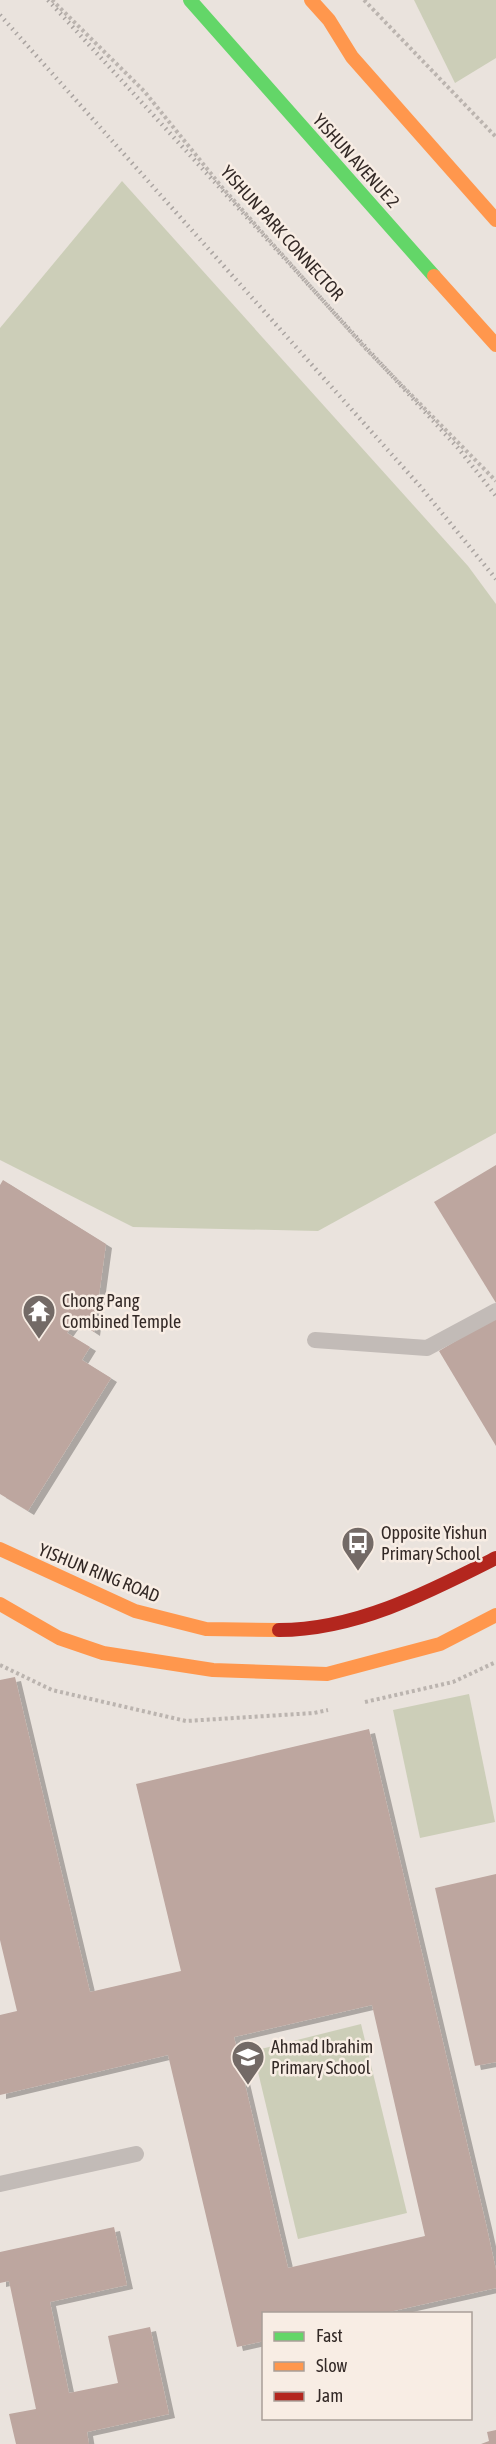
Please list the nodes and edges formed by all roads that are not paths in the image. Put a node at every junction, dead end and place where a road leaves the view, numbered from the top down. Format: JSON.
{"nodes":[{"id":1,"x":190,"y":0,"type":"edge"},
{"id":2,"x":311,"y":0,"type":"edge"},
{"id":3,"x":496,"y":220,"type":"edge"},
{"id":4,"x":496,"y":345,"type":"edge"},
{"id":5,"x":496,"y":1311,"type":"edge"},
{"id":6,"x":315,"y":1340,"type":"dead end"},
{"id":7,"x":0,"y":1549,"type":"edge"},
{"id":8,"x":496,"y":1558,"type":"edge"},
{"id":9,"x":0,"y":1604,"type":"edge"},
{"id":10,"x":496,"y":1615,"type":"edge"},
{"id":11,"x":136,"y":2154,"type":"dead end"},
{"id":12,"x":0,"y":2184,"type":"edge"}],
"edges":[{"from":1,"to":4,"type":"main road","name":"YISHUN AVENUE 2"},
{"from":2,"to":3,"type":"main road"},
{"from":5,"to":6,"type":"lane"},
{"from":7,"to":8,"type":"main road","name":"YISHUN RING ROAD"},
{"from":9,"to":10,"type":"main road"},
{"from":11,"to":12,"type":"lane"}]}
